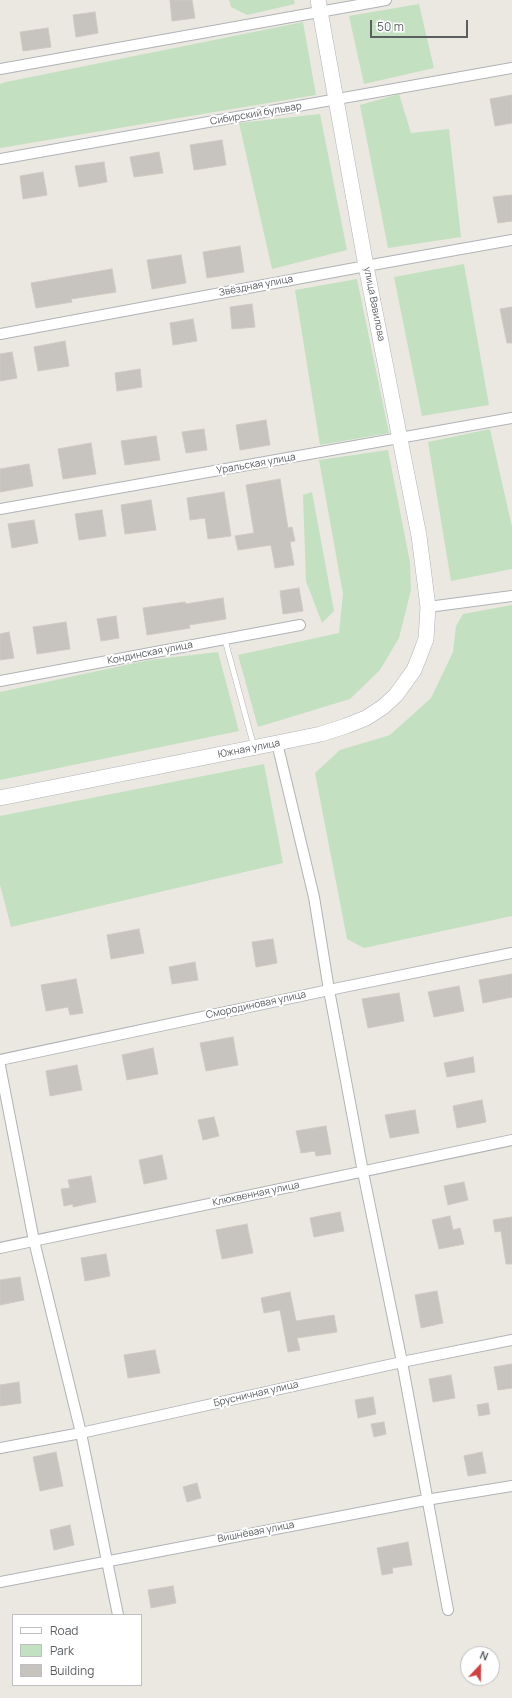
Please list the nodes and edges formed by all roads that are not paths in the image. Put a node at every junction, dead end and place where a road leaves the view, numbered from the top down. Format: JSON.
{"nodes":[{"id":1,"x":386,"y":0,"type":"edge"},
{"id":2,"x":319,"y":5,"type":"edge"},
{"id":3,"x":512,"y":68,"type":"edge"},
{"id":4,"x":0,"y":69,"type":"edge"},
{"id":5,"x":336,"y":100,"type":"junction"},
{"id":6,"x":0,"y":159,"type":"edge"},
{"id":7,"x":512,"y":240,"type":"edge"},
{"id":8,"x":366,"y":266,"type":"junction"},
{"id":9,"x":0,"y":334,"type":"edge"},
{"id":10,"x":512,"y":418,"type":"edge"},
{"id":11,"x":401,"y":438,"type":"junction"},
{"id":12,"x":0,"y":510,"type":"edge"},
{"id":13,"x":512,"y":596,"type":"edge"},
{"id":14,"x":428,"y":607,"type":"junction"},
{"id":15,"x":300,"y":626,"type":"dead end"},
{"id":16,"x":225,"y":640,"type":"junction"},
{"id":17,"x":0,"y":682,"type":"edge"},
{"id":18,"x":277,"y":743,"type":"junction"},
{"id":19,"x":255,"y":748,"type":"junction"},
{"id":20,"x":0,"y":798,"type":"edge"},
{"id":21,"x":512,"y":953,"type":"edge"},
{"id":22,"x":329,"y":990,"type":"junction"},
{"id":23,"x":0,"y":1060,"type":"edge"},
{"id":24,"x":0,"y":1066,"type":"edge"},
{"id":25,"x":512,"y":1140,"type":"edge"},
{"id":26,"x":363,"y":1172,"type":"junction"},
{"id":27,"x":34,"y":1241,"type":"junction"},
{"id":28,"x":0,"y":1248,"type":"edge"},
{"id":29,"x":512,"y":1340,"type":"edge"},
{"id":30,"x":402,"y":1362,"type":"junction"},
{"id":31,"x":81,"y":1433,"type":"junction"},
{"id":32,"x":0,"y":1448,"type":"edge"},
{"id":33,"x":512,"y":1486,"type":"edge"},
{"id":34,"x":426,"y":1500,"type":"junction"},
{"id":35,"x":108,"y":1560,"type":"junction"},
{"id":36,"x":0,"y":1582,"type":"edge"},
{"id":37,"x":448,"y":1610,"type":"dead end"},
{"id":38,"x":118,"y":1614,"type":"edge"}],
"edges":[{"from":1,"to":2,"type":"street"},
{"from":2,"to":4,"type":"street"},
{"from":2,"to":5,"type":"street","name":"улица Вавилова"},
{"from":3,"to":5,"type":"street","name":"Сибирский бульвар"},
{"from":5,"to":6,"type":"street","name":"Сибирский бульвар"},
{"from":5,"to":8,"type":"street","name":"улица Вавилова"},
{"from":7,"to":8,"type":"street","name":"Звёздная улица"},
{"from":8,"to":9,"type":"street","name":"Звёздная улица"},
{"from":8,"to":11,"type":"street","name":"улица Вавилова"},
{"from":10,"to":11,"type":"street","name":"Уральская улица"},
{"from":11,"to":12,"type":"street","name":"Уральская улица"},
{"from":11,"to":14,"type":"street","name":"улица Вавилова"},
{"from":13,"to":14,"type":"street"},
{"from":14,"to":18,"type":"street","name":"Южная улица"},
{"from":15,"to":16,"type":"street","name":"Кондинская улица"},
{"from":16,"to":17,"type":"street","name":"Кондинская улица"},
{"from":16,"to":19,"type":"lane"},
{"from":18,"to":19,"type":"street","name":"Южная улица"},
{"from":18,"to":22,"type":"street"},
{"from":19,"to":20,"type":"street","name":"Южная улица"},
{"from":21,"to":22,"type":"street","name":"Смородиновая улица"},
{"from":22,"to":23,"type":"street","name":"Смородиновая улица"},
{"from":22,"to":26,"type":"street"},
{"from":24,"to":27,"type":"street"},
{"from":25,"to":26,"type":"street","name":"Клюквенная улица"},
{"from":26,"to":27,"type":"street","name":"Клюквенная улица"},
{"from":26,"to":30,"type":"street"},
{"from":27,"to":28,"type":"street","name":"Клюквенная улица"},
{"from":27,"to":31,"type":"street"},
{"from":29,"to":30,"type":"street","name":"Брусничная улица"},
{"from":30,"to":31,"type":"street","name":"Брусничная улица"},
{"from":30,"to":34,"type":"street"},
{"from":31,"to":32,"type":"street","name":"Брусничная улица"},
{"from":31,"to":35,"type":"street"},
{"from":33,"to":34,"type":"street","name":"Вишнёвая улица"},
{"from":34,"to":35,"type":"street","name":"Вишнёвая улица"},
{"from":34,"to":37,"type":"street"},
{"from":35,"to":36,"type":"street","name":"Вишнёвая улица"},
{"from":35,"to":38,"type":"street"}]}
